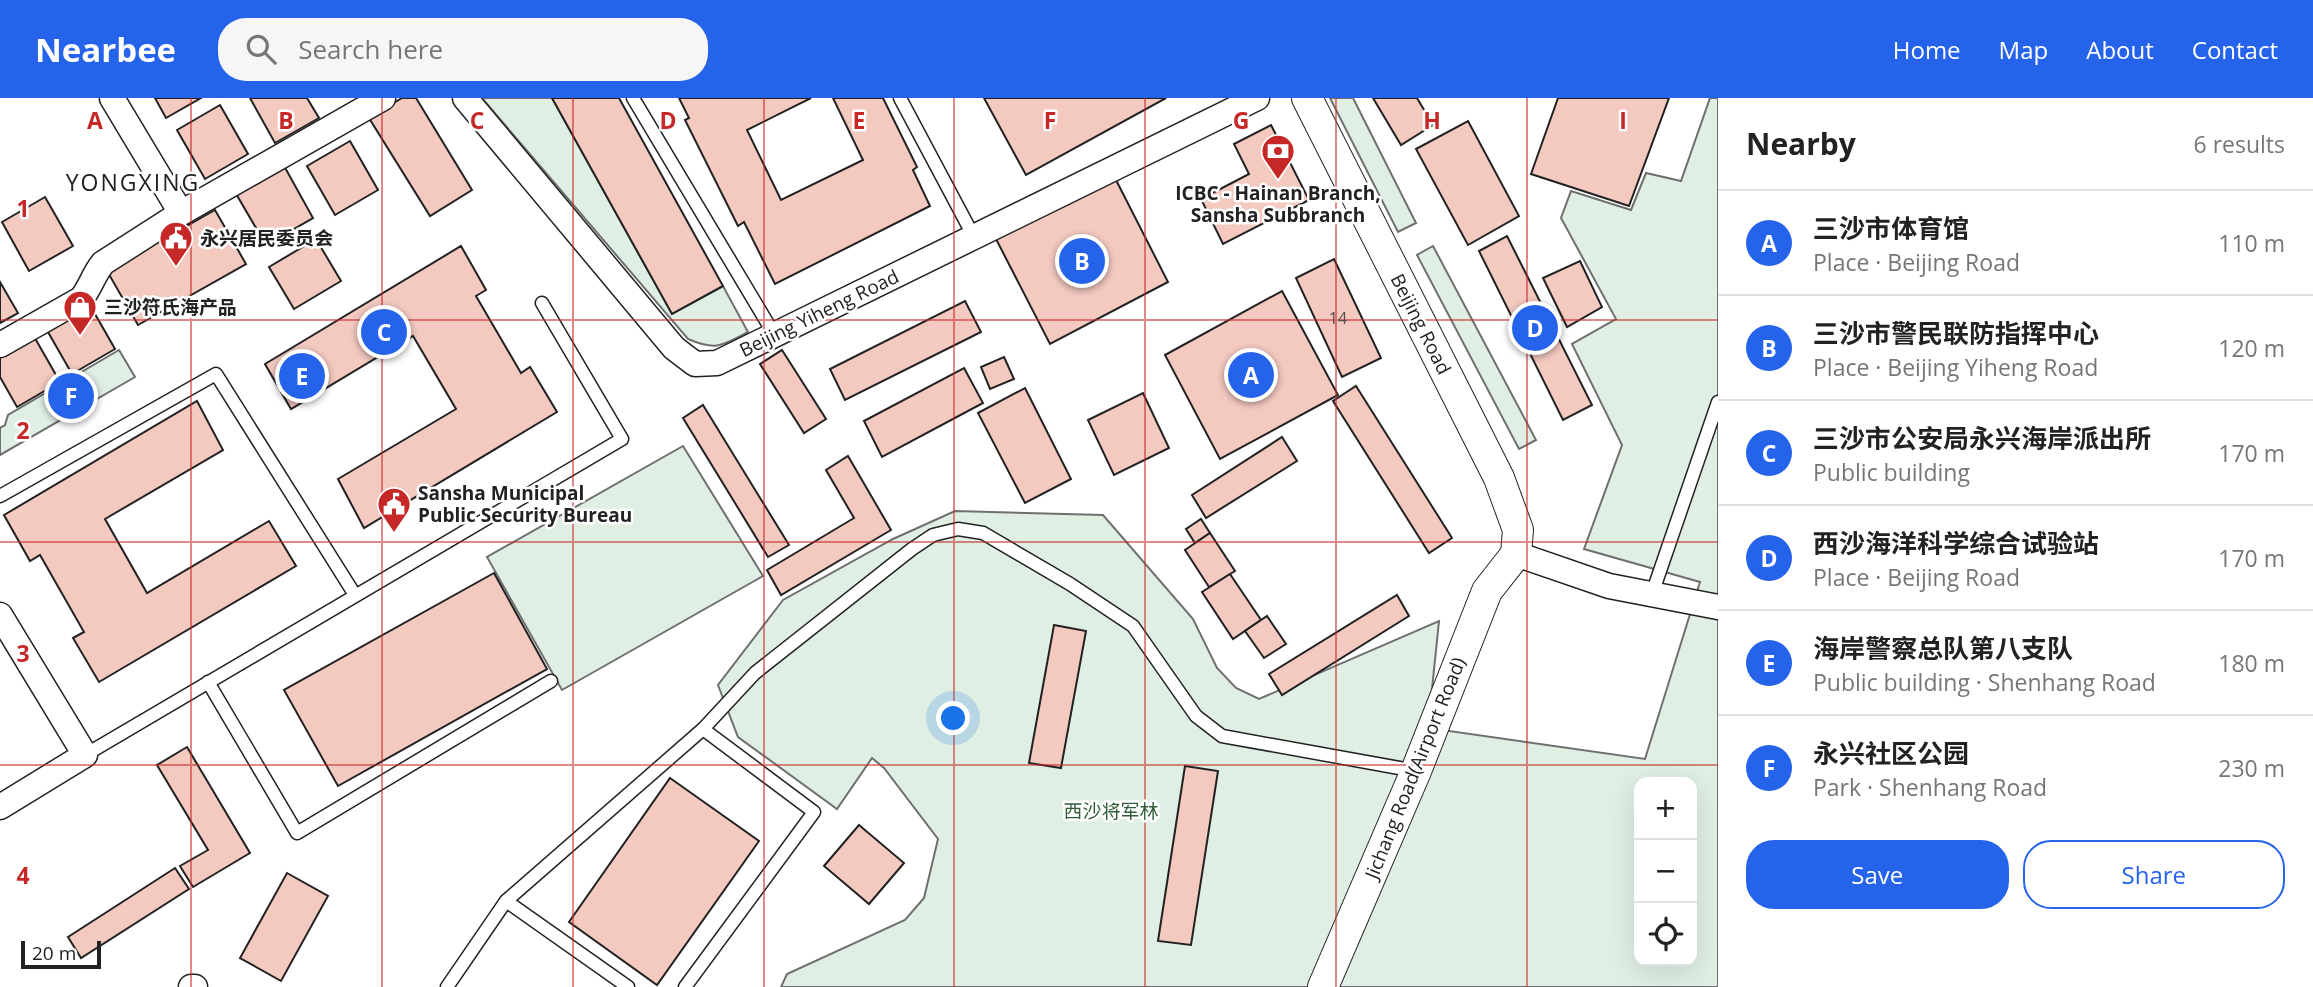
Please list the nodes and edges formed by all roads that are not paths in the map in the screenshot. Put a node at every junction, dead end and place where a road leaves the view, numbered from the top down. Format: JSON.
{"nodes":[{"id":1,"x":112,"y":98,"type":"edge"},
{"id":2,"x":383,"y":98,"type":"edge"},
{"id":3,"x":465,"y":98,"type":"edge"},
{"id":4,"x":633,"y":98,"type":"edge"},
{"id":5,"x":900,"y":98,"type":"edge"},
{"id":6,"x":1257,"y":98,"type":"edge"},
{"id":7,"x":1307,"y":98,"type":"edge"},
{"id":8,"x":181,"y":213,"type":"junction"},
{"id":9,"x":974,"y":237,"type":"junction"},
{"id":10,"x":542,"y":303,"type":"dead end"},
{"id":11,"x":774,"y":334,"type":"junction"},
{"id":12,"x":0,"y":345,"type":"edge"},
{"id":13,"x":1718,"y":402,"type":"edge"},
{"id":14,"x":0,"y":496,"type":"edge"},
{"id":15,"x":1516,"y":554,"type":"junction"},
{"id":16,"x":1652,"y":594,"type":"junction"},
{"id":17,"x":355,"y":595,"type":"junction"},
{"id":18,"x":1718,"y":607,"type":"edge"},
{"id":19,"x":3,"y":625,"type":"edge"},
{"id":20,"x":551,"y":681,"type":"dead end"},
{"id":21,"x":208,"y":682,"type":"junction"},
{"id":22,"x":703,"y":729,"type":"junction"},
{"id":23,"x":85,"y":755,"type":"junction"},
{"id":24,"x":1416,"y":771,"type":"junction"},
{"id":25,"x":0,"y":807,"type":"edge"},
{"id":26,"x":506,"y":901,"type":"junction"},
{"id":27,"x":447,"y":987,"type":"edge"},
{"id":28,"x":628,"y":987,"type":"edge"},
{"id":29,"x":685,"y":987,"type":"edge"},
{"id":30,"x":1323,"y":987,"type":"edge"}],
"edges":[{"from":1,"to":8,"type":"street"},
{"from":2,"to":8,"type":"street"},
{"from":3,"to":11,"type":"street","name":"Beijing Yiheng Road"},
{"from":4,"to":11,"type":"lane"},
{"from":5,"to":9,"type":"lane"},
{"from":6,"to":9,"type":"street","name":"Beijing Yiheng Road"},
{"from":7,"to":15,"type":"street","name":"Beijing Road"},
{"from":8,"to":12,"type":"street"},
{"from":9,"to":11,"type":"street","name":"Beijing Yiheng Road"},
{"from":10,"to":17,"type":"lane"},
{"from":13,"to":16,"type":"lane"},
{"from":14,"to":17,"type":"lane"},
{"from":15,"to":16,"type":"street"},
{"from":15,"to":24,"type":"street","name":"Jichang Road(Airport Road)"},
{"from":16,"to":18,"type":"street"},
{"from":17,"to":21,"type":"lane"},
{"from":19,"to":23,"type":"street"},
{"from":20,"to":21,"type":"lane"},
{"from":21,"to":23,"type":"lane"},
{"from":22,"to":24,"type":"lane"},
{"from":22,"to":26,"type":"lane"},
{"from":22,"to":29,"type":"lane"},
{"from":23,"to":25,"type":"street"},
{"from":24,"to":30,"type":"street","name":"Jichang Road(Airport Road)"},
{"from":26,"to":27,"type":"lane"},
{"from":26,"to":28,"type":"lane"}]}
